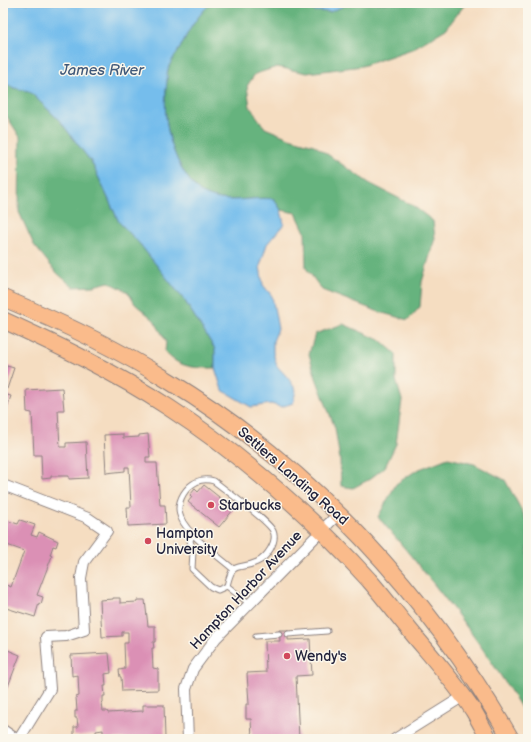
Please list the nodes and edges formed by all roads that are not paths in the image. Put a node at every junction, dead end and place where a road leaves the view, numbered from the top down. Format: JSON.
{"nodes":[{"id":1,"x":3,"y":298,"type":"edge"},
{"id":2,"x":3,"y":320,"type":"edge"},
{"id":3,"x":3,"y":485,"type":"edge"},
{"id":4,"x":338,"y":514,"type":"junction"},
{"id":5,"x":321,"y":531,"type":"junction"},
{"id":6,"x":192,"y":534,"type":"junction"},
{"id":7,"x":233,"y":569,"type":"junction"},
{"id":8,"x":227,"y":586,"type":"junction"},
{"id":9,"x":250,"y":604,"type":"junction"},
{"id":10,"x":326,"y":631,"type":"dead end"},
{"id":11,"x":279,"y":634,"type":"dead end"},
{"id":12,"x":288,"y":634,"type":"dead end"},
{"id":13,"x":256,"y":636,"type":"dead end"},
{"id":14,"x":462,"y":697,"type":"junction"},
{"id":15,"x":3,"y":730,"type":"edge"},
{"id":16,"x":17,"y":739,"type":"edge"},
{"id":17,"x":188,"y":739,"type":"edge"},
{"id":18,"x":395,"y":739,"type":"edge"},
{"id":19,"x":489,"y":739,"type":"edge"},
{"id":20,"x":511,"y":739,"type":"edge"}],
"edges":[{"from":1,"to":4,"type":"main road","name":"Settlers Landing Road"},
{"from":2,"to":5,"type":"main road","name":"Settlers Landing Road"},
{"from":3,"to":16,"type":"street"},
{"from":4,"to":5,"type":"street","name":"Hampton Harbor Avenue"},
{"from":4,"to":20,"type":"main road","name":"Settlers Landing Road"},
{"from":5,"to":9,"type":"street","name":"Hampton Harbor Avenue"},
{"from":5,"to":14,"type":"main road","name":"Settlers Landing Road"},
{"from":6,"to":7,"type":"lane"},
{"from":6,"to":7,"type":"lane"},
{"from":6,"to":8,"type":"lane"},
{"from":7,"to":8,"type":"lane"},
{"from":8,"to":9,"type":"lane"},
{"from":9,"to":17,"type":"street","name":"Hampton Harbor Avenue"},
{"from":10,"to":12,"type":"lane"},
{"from":11,"to":13,"type":"lane"},
{"from":14,"to":18,"type":"street"},
{"from":14,"to":19,"type":"main road","name":"Settlers Landing Road"},
{"from":15,"to":16,"type":"street"}]}
